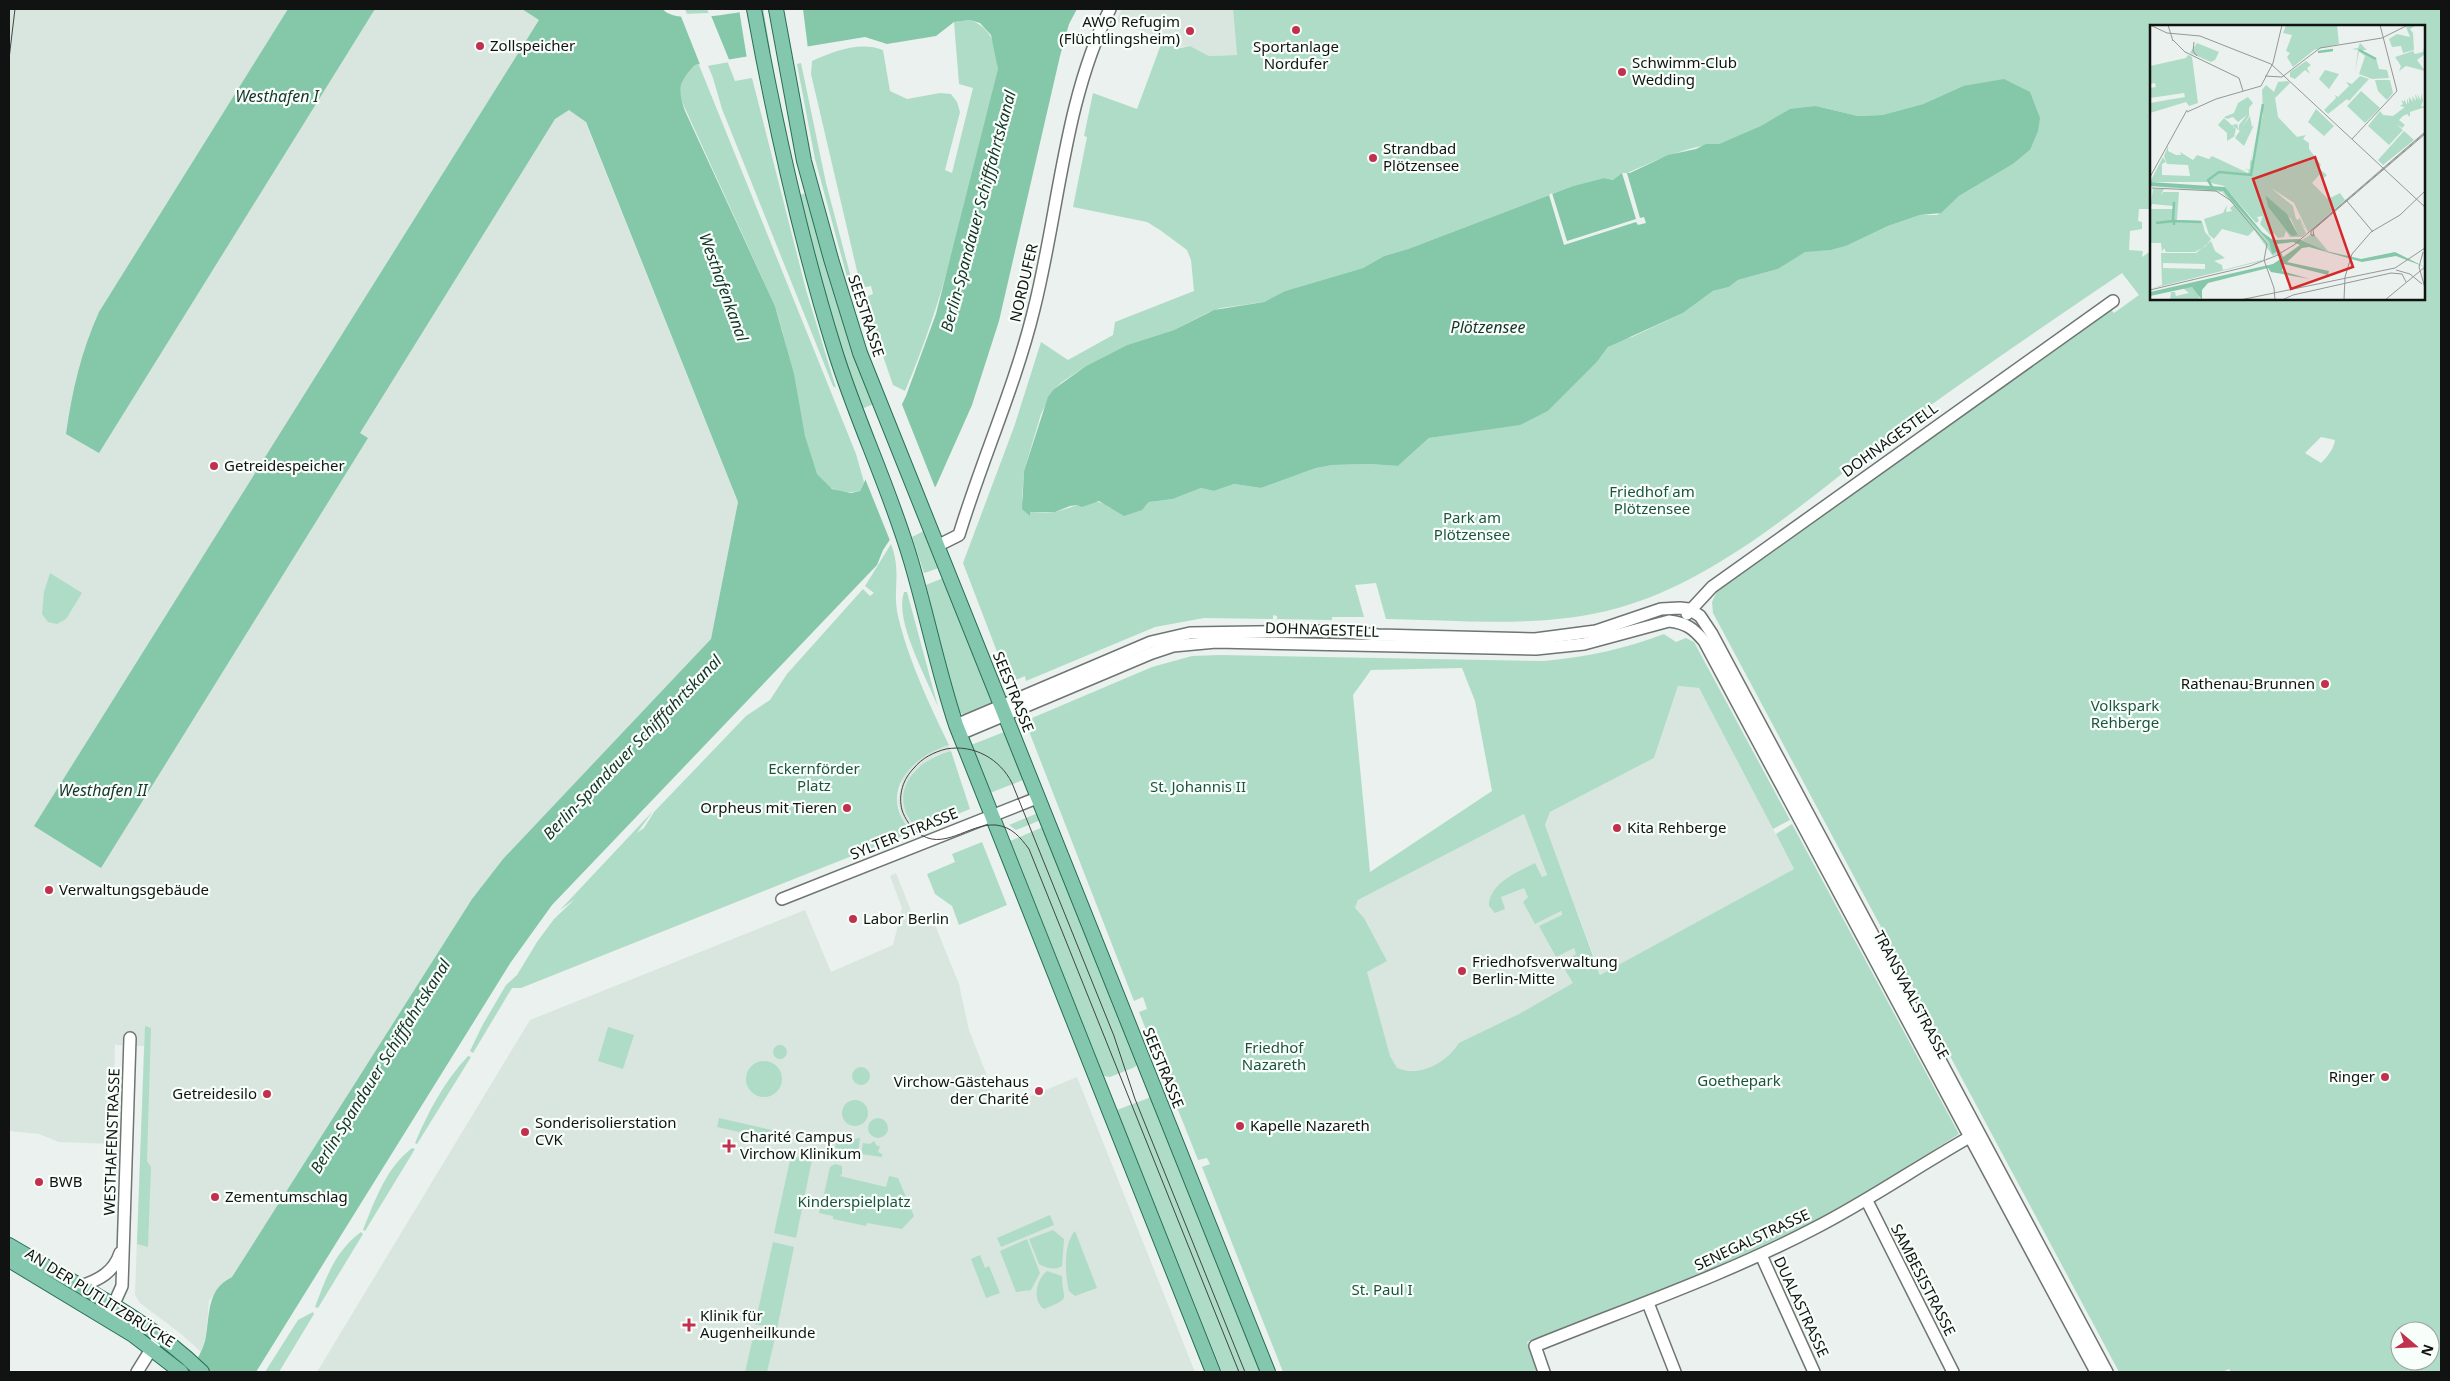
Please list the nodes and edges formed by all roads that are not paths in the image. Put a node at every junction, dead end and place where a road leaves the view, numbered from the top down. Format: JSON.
{"nodes":[{"id":1,"x":754,"y":9,"type":"edge"},
{"id":2,"x":776,"y":9,"type":"edge"},
{"id":3,"x":1110,"y":9,"type":"edge"},
{"id":4,"x":2112,"y":301,"type":"dead end"},
{"id":5,"x":937,"y":546,"type":"junction"},
{"id":6,"x":1690,"y":609,"type":"junction"},
{"id":7,"x":1682,"y":622,"type":"junction"},
{"id":8,"x":1003,"y":711,"type":"junction"},
{"id":9,"x":958,"y":730,"type":"junction"},
{"id":10,"x":1037,"y":798,"type":"junction"},
{"id":11,"x":992,"y":816,"type":"junction"},
{"id":12,"x":1830,"y":865,"type":"junction"},
{"id":13,"x":782,"y":899,"type":"dead end"},
{"id":14,"x":130,"y":1038,"type":"dead end"},
{"id":15,"x":1974,"y":1135,"type":"junction"},
{"id":16,"x":1867,"y":1201,"type":"junction"},
{"id":17,"x":9,"y":1245,"type":"edge"},
{"id":18,"x":122,"y":1246,"type":"junction"},
{"id":19,"x":1760,"y":1255,"type":"junction"},
{"id":20,"x":9,"y":1260,"type":"edge"},
{"id":21,"x":30,"y":1265,"type":"junction"},
{"id":22,"x":80,"y":1286,"type":"junction"},
{"id":23,"x":1648,"y":1303,"type":"junction"},
{"id":24,"x":114,"y":1305,"type":"junction"},
{"id":25,"x":2070,"y":1314,"type":"junction"},
{"id":26,"x":107,"y":1319,"type":"junction"},
{"id":27,"x":160,"y":1335,"type":"junction"},
{"id":28,"x":152,"y":1348,"type":"junction"},
{"id":29,"x":177,"y":1368,"type":"edge"},
{"id":30,"x":137,"y":1372,"type":"edge"},
{"id":31,"x":202,"y":1372,"type":"edge"},
{"id":32,"x":1213,"y":1372,"type":"edge"},
{"id":33,"x":1268,"y":1372,"type":"edge"},
{"id":34,"x":1544,"y":1372,"type":"edge"},
{"id":35,"x":1675,"y":1372,"type":"edge"},
{"id":36,"x":1814,"y":1372,"type":"edge"},
{"id":37,"x":1953,"y":1372,"type":"edge"},
{"id":38,"x":2096,"y":1372,"type":"edge"},
{"id":39,"x":2107,"y":1372,"type":"edge"}],
"edges":[{"from":1,"to":9,"type":"main road"},
{"from":2,"to":5,"type":"main road","name":"SEESTRASSE"},
{"from":3,"to":5,"type":"street","name":"NORDUFER"},
{"from":4,"to":6,"type":"street","name":"DOHNAGESTELL"},
{"from":5,"to":8,"type":"main road","name":"SEESTRASSE"},
{"from":6,"to":7,"type":"street","name":"DOHNAGESTELL"},
{"from":6,"to":8,"type":"street","name":"DOHNAGESTELL"},
{"from":6,"to":12,"type":"street","name":"TRANSVAALSTRASSE"},
{"from":7,"to":8,"type":"street","name":"DOHNAGESTELL"},
{"from":7,"to":12,"type":"street","name":"TRANSVAALSTRASSE"},
{"from":8,"to":9,"type":"street","name":"DOHNAGESTELL"},
{"from":8,"to":10,"type":"main road","name":"SEESTRASSE"},
{"from":9,"to":11,"type":"main road"},
{"from":10,"to":11,"type":"street","name":"SYLTER STRASSE"},
{"from":10,"to":33,"type":"main road","name":"SEESTRASSE"},
{"from":11,"to":13,"type":"street","name":"SYLTER STRASSE"},
{"from":11,"to":32,"type":"main road"},
{"from":12,"to":15,"type":"street","name":"TRANSVAALSTRASSE"},
{"from":14,"to":18,"type":"street","name":"WESTHAFENSTRASSE"},
{"from":15,"to":16,"type":"street","name":"SENEGALSTRASSE"},
{"from":15,"to":25,"type":"street","name":"TRANSVAALSTRASSE"},
{"from":16,"to":19,"type":"street","name":"SENEGALSTRASSE"},
{"from":16,"to":37,"type":"street","name":"SAMBESISTRASSE"},
{"from":17,"to":21,"type":"main road","name":"AN DER PUTLITZBRÜCKE"},
{"from":18,"to":22,"type":"street","name":"WESTHAFENSTRASSE"},
{"from":18,"to":24,"type":"street","name":"WESTHAFENSTRASSE"},
{"from":19,"to":23,"type":"street","name":"SENEGALSTRASSE"},
{"from":19,"to":36,"type":"street","name":"DUALASTRASSE"},
{"from":20,"to":21,"type":"main road","name":"AN DER PUTLITZBRÜCKE"},
{"from":21,"to":22,"type":"main road","name":"AN DER PUTLITZBRÜCKE"},
{"from":21,"to":26,"type":"main road","name":"AN DER PUTLITZBRÜCKE"},
{"from":22,"to":24,"type":"main road","name":"AN DER PUTLITZBRÜCKE"},
{"from":23,"to":34,"type":"street","name":"SENEGALSTRASSE"},
{"from":23,"to":35,"type":"street"},
{"from":24,"to":26,"type":"street","name":"WESTHAFENSTRASSE"},
{"from":24,"to":27,"type":"main road","name":"AN DER PUTLITZBRÜCKE"},
{"from":25,"to":38,"type":"street","name":"TRANSVAALSTRASSE"},
{"from":25,"to":39,"type":"street","name":"TRANSVAALSTRASSE"},
{"from":26,"to":28,"type":"main road","name":"AN DER PUTLITZBRÜCKE"},
{"from":27,"to":28,"type":"street"},
{"from":27,"to":31,"type":"main road","name":"AN DER PUTLITZBRÜCKE"},
{"from":28,"to":29,"type":"main road","name":"AN DER PUTLITZBRÜCKE"},
{"from":28,"to":30,"type":"street"}]}
